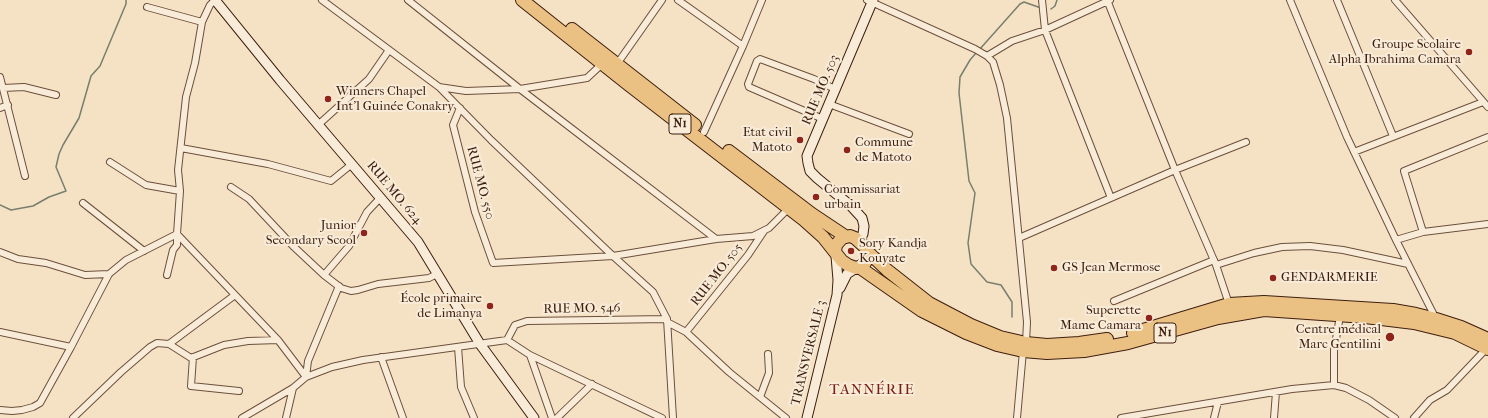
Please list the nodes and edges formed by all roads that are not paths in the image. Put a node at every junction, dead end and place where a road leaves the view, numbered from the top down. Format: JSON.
{"nodes":[{"id":1,"x":215,"y":0,"type":"edge"},
{"id":2,"x":322,"y":0,"type":"edge"},
{"id":3,"x":408,"y":0,"type":"edge"},
{"id":4,"x":522,"y":0,"type":"edge"},
{"id":5,"x":535,"y":0,"type":"edge"},
{"id":6,"x":662,"y":0,"type":"edge"},
{"id":7,"x":678,"y":0,"type":"edge"},
{"id":8,"x":762,"y":0,"type":"edge"},
{"id":9,"x":1042,"y":0,"type":"edge"},
{"id":10,"x":1108,"y":0,"type":"edge"},
{"id":11,"x":1290,"y":0,"type":"edge"},
{"id":12,"x":1337,"y":0,"type":"edge"},
{"id":13,"x":1395,"y":0,"type":"edge"},
{"id":14,"x":870,"y":1,"type":"edge"},
{"id":15,"x":147,"y":7,"type":"dead end"},
{"id":16,"x":202,"y":22,"type":"junction"},
{"id":17,"x":1045,"y":30,"type":"junction"},
{"id":18,"x":743,"y":46,"type":"junction"},
{"id":19,"x":389,"y":50,"type":"junction"},
{"id":20,"x":984,"y":55,"type":"junction"},
{"id":21,"x":602,"y":64,"type":"junction"},
{"id":22,"x":617,"y":64,"type":"junction"},
{"id":23,"x":0,"y":77,"type":"edge"},
{"id":24,"x":439,"y":87,"type":"junction"},
{"id":25,"x":3,"y":88,"type":"junction"},
{"id":26,"x":520,"y":89,"type":"junction"},
{"id":27,"x":836,"y":89,"type":"junction"},
{"id":28,"x":466,"y":91,"type":"junction"},
{"id":29,"x":56,"y":95,"type":"dead end"},
{"id":30,"x":454,"y":102,"type":"junction"},
{"id":31,"x":1483,"y":102,"type":"junction"},
{"id":32,"x":829,"y":104,"type":"junction"},
{"id":33,"x":8,"y":105,"type":"junction"},
{"id":34,"x":1488,"y":107,"type":"edge"},
{"id":35,"x":0,"y":108,"type":"edge"},
{"id":36,"x":460,"y":108,"type":"junction"},
{"id":37,"x":823,"y":119,"type":"junction"},
{"id":38,"x":318,"y":124,"type":"junction"},
{"id":39,"x":704,"y":132,"type":"junction"},
{"id":40,"x":909,"y":134,"type":"dead end"},
{"id":41,"x":1392,"y":136,"type":"junction"},
{"id":42,"x":1488,"y":138,"type":"edge"},
{"id":43,"x":1246,"y":142,"type":"dead end"},
{"id":44,"x":181,"y":148,"type":"junction"},
{"id":45,"x":1354,"y":152,"type":"junction"},
{"id":46,"x":110,"y":162,"type":"dead end"},
{"id":47,"x":352,"y":164,"type":"junction"},
{"id":48,"x":1175,"y":170,"type":"junction"},
{"id":49,"x":25,"y":176,"type":"dead end"},
{"id":50,"x":230,"y":187,"type":"dead end"},
{"id":51,"x":180,"y":191,"type":"junction"},
{"id":52,"x":381,"y":197,"type":"junction"},
{"id":53,"x":1112,"y":198,"type":"junction"},
{"id":54,"x":83,"y":203,"type":"dead end"},
{"id":55,"x":792,"y":205,"type":"junction"},
{"id":56,"x":1488,"y":224,"type":"edge"},
{"id":57,"x":764,"y":231,"type":"junction"},
{"id":58,"x":1423,"y":232,"type":"junction"},
{"id":59,"x":177,"y":234,"type":"junction"},
{"id":60,"x":845,"y":236,"type":"junction"},
{"id":61,"x":1019,"y":238,"type":"junction"},
{"id":62,"x":716,"y":239,"type":"junction"},
{"id":63,"x":1396,"y":240,"type":"junction"},
{"id":64,"x":859,"y":242,"type":"junction"},
{"id":65,"x":144,"y":251,"type":"junction"},
{"id":66,"x":0,"y":252,"type":"edge"},
{"id":67,"x":868,"y":252,"type":"junction"},
{"id":68,"x":835,"y":253,"type":"junction"},
{"id":69,"x":613,"y":256,"type":"junction"},
{"id":70,"x":1215,"y":262,"type":"junction"},
{"id":71,"x":1408,"y":264,"type":"junction"},
{"id":72,"x":857,"y":267,"type":"junction"},
{"id":73,"x":109,"y":274,"type":"junction"},
{"id":74,"x":324,"y":274,"type":"junction"},
{"id":75,"x":438,"y":274,"type":"junction"},
{"id":76,"x":167,"y":275,"type":"dead end"},
{"id":77,"x":338,"y":286,"type":"junction"},
{"id":78,"x":235,"y":295,"type":"junction"},
{"id":79,"x":837,"y":295,"type":"junction"},
{"id":80,"x":1114,"y":301,"type":"dead end"},
{"id":81,"x":1229,"y":304,"type":"junction"},
{"id":82,"x":1340,"y":316,"type":"junction"},
{"id":83,"x":1436,"y":319,"type":"junction"},
{"id":84,"x":667,"y":320,"type":"junction"},
{"id":85,"x":0,"y":332,"type":"edge"},
{"id":86,"x":686,"y":332,"type":"junction"},
{"id":87,"x":278,"y":340,"type":"junction"},
{"id":88,"x":507,"y":340,"type":"junction"},
{"id":89,"x":169,"y":344,"type":"junction"},
{"id":90,"x":480,"y":344,"type":"junction"},
{"id":91,"x":1488,"y":345,"type":"edge"},
{"id":92,"x":71,"y":347,"type":"junction"},
{"id":93,"x":458,"y":347,"type":"junction"},
{"id":94,"x":1025,"y":347,"type":"junction"},
{"id":95,"x":768,"y":354,"type":"dead end"},
{"id":96,"x":530,"y":355,"type":"junction"},
{"id":97,"x":193,"y":357,"type":"junction"},
{"id":98,"x":382,"y":357,"type":"junction"},
{"id":99,"x":306,"y":377,"type":"junction"},
{"id":100,"x":592,"y":384,"type":"junction"},
{"id":101,"x":1334,"y":385,"type":"junction"},
{"id":102,"x":293,"y":388,"type":"junction"},
{"id":103,"x":239,"y":391,"type":"dead end"},
{"id":104,"x":1276,"y":392,"type":"junction"},
{"id":105,"x":760,"y":397,"type":"junction"},
{"id":106,"x":1218,"y":402,"type":"junction"},
{"id":107,"x":0,"y":410,"type":"edge"},
{"id":108,"x":73,"y":418,"type":"edge"},
{"id":109,"x":242,"y":418,"type":"edge"},
{"id":110,"x":286,"y":418,"type":"edge"},
{"id":111,"x":403,"y":418,"type":"edge"},
{"id":112,"x":474,"y":418,"type":"edge"},
{"id":113,"x":534,"y":418,"type":"edge"},
{"id":114,"x":552,"y":418,"type":"edge"},
{"id":115,"x":557,"y":418,"type":"edge"},
{"id":116,"x":662,"y":418,"type":"edge"},
{"id":117,"x":674,"y":418,"type":"edge"},
{"id":118,"x":786,"y":418,"type":"edge"},
{"id":119,"x":807,"y":418,"type":"edge"},
{"id":120,"x":1016,"y":418,"type":"edge"},
{"id":121,"x":1121,"y":418,"type":"edge"},
{"id":122,"x":1214,"y":418,"type":"edge"},
{"id":123,"x":1274,"y":418,"type":"edge"},
{"id":124,"x":1395,"y":418,"type":"edge"},
{"id":125,"x":1414,"y":418,"type":"edge"}],
"edges":[{"from":1,"to":16,"type":"street"},
{"from":1,"to":38,"type":"street","name":"RUE MO. 624"},
{"from":2,"to":19,"type":"street"},
{"from":3,"to":26,"type":"street"},
{"from":4,"to":21,"type":"highway","number":"N1"},
{"from":5,"to":22,"type":"highway","number":"N1"},
{"from":6,"to":22,"type":"street"},
{"from":7,"to":18,"type":"street"},
{"from":8,"to":18,"type":"street"},
{"from":9,"to":17,"type":"street"},
{"from":10,"to":17,"type":"street"},
{"from":10,"to":48,"type":"street"},
{"from":11,"to":45,"type":"street"},
{"from":12,"to":41,"type":"street"},
{"from":13,"to":31,"type":"street"},
{"from":14,"to":20,"type":"street"},
{"from":14,"to":27,"type":"street","name":"RUE MO. 503"},
{"from":15,"to":16,"type":"street"},
{"from":16,"to":44,"type":"street"},
{"from":17,"to":20,"type":"street"},
{"from":17,"to":53,"type":"street"},
{"from":18,"to":39,"type":"street"},
{"from":19,"to":24,"type":"street"},
{"from":19,"to":38,"type":"street"},
{"from":20,"to":61,"type":"street"},
{"from":21,"to":26,"type":"street"},
{"from":21,"to":55,"type":"highway","number":"N1"},
{"from":22,"to":39,"type":"highway","number":"N1"},
{"from":23,"to":25,"type":"street"},
{"from":24,"to":28,"type":"street"},
{"from":24,"to":30,"type":"street"},
{"from":25,"to":29,"type":"street"},
{"from":25,"to":33,"type":"street"},
{"from":26,"to":28,"type":"street"},
{"from":26,"to":62,"type":"street"},
{"from":27,"to":32,"type":"street","name":"RUE MO. 503"},
{"from":27,"to":37,"type":"street"},
{"from":28,"to":30,"type":"street"},
{"from":30,"to":36,"type":"street"},
{"from":31,"to":34,"type":"street"},
{"from":31,"to":41,"type":"street"},
{"from":32,"to":37,"type":"street","name":"RUE MO. 503"},
{"from":32,"to":40,"type":"street"},
{"from":33,"to":35,"type":"street"},
{"from":33,"to":49,"type":"street"},
{"from":36,"to":69,"type":"street"},
{"from":36,"to":69,"type":"street","name":"RUE MO. 550"},
{"from":37,"to":64,"type":"street","name":"RUE MO. 503"},
{"from":38,"to":47,"type":"street","name":"RUE MO. 624"},
{"from":39,"to":55,"type":"highway","number":"N1"},
{"from":41,"to":45,"type":"street"},
{"from":42,"to":58,"type":"street"},
{"from":43,"to":48,"type":"street"},
{"from":44,"to":47,"type":"street"},
{"from":44,"to":51,"type":"street"},
{"from":45,"to":63,"type":"street"},
{"from":46,"to":51,"type":"street"},
{"from":47,"to":52,"type":"street","name":"RUE MO. 624"},
{"from":48,"to":53,"type":"street"},
{"from":48,"to":70,"type":"street"},
{"from":50,"to":74,"type":"street"},
{"from":51,"to":59,"type":"street"},
{"from":52,"to":74,"type":"street"},
{"from":52,"to":75,"type":"street","name":"RUE MO. 624"},
{"from":53,"to":61,"type":"street"},
{"from":54,"to":65,"type":"street"},
{"from":55,"to":57,"type":"street"},
{"from":55,"to":60,"type":"highway","number":"N1"},
{"from":55,"to":68,"type":"highway","number":"N1"},
{"from":56,"to":58,"type":"street"},
{"from":57,"to":62,"type":"street"},
{"from":57,"to":86,"type":"street","name":"RUE MO. 505"},
{"from":58,"to":63,"type":"street"},
{"from":59,"to":65,"type":"street"},
{"from":59,"to":76,"type":"street"},
{"from":59,"to":78,"type":"street"},
{"from":60,"to":64,"type":"highway"},
{"from":60,"to":68,"type":"highway"},
{"from":61,"to":94,"type":"street"},
{"from":62,"to":69,"type":"street"},
{"from":63,"to":71,"type":"street"},
{"from":64,"to":67,"type":"highway"},
{"from":65,"to":73,"type":"street"},
{"from":66,"to":73,"type":"street"},
{"from":67,"to":72,"type":"highway"},
{"from":67,"to":94,"type":"highway","number":"N1"},
{"from":68,"to":72,"type":"highway"},
{"from":68,"to":79,"type":"street","name":"TRANSVERSALE 3"},
{"from":69,"to":84,"type":"street"},
{"from":70,"to":71,"type":"street"},
{"from":70,"to":80,"type":"street"},
{"from":70,"to":81,"type":"street"},
{"from":71,"to":83,"type":"street"},
{"from":72,"to":79,"type":"street","name":"TRANSVERSALE 3"},
{"from":72,"to":94,"type":"highway","number":"N1"},
{"from":73,"to":92,"type":"street"},
{"from":74,"to":77,"type":"street"},
{"from":75,"to":77,"type":"street"},
{"from":75,"to":90,"type":"street","name":"RUE MO. 624"},
{"from":77,"to":99,"type":"street"},
{"from":78,"to":87,"type":"street"},
{"from":78,"to":89,"type":"street"},
{"from":79,"to":119,"type":"street","name":"TRANSVERSALE 3"},
{"from":81,"to":83,"type":"highway","number":"N1"},
{"from":81,"to":94,"type":"highway","number":"N1"},
{"from":82,"to":91,"type":"highway","number":"N1"},
{"from":82,"to":94,"type":"highway","number":"N1"},
{"from":82,"to":101,"type":"street"},
{"from":83,"to":91,"type":"highway","number":"N1"},
{"from":84,"to":86,"type":"street"},
{"from":84,"to":88,"type":"street","name":"RUE MO. 546"},
{"from":84,"to":117,"type":"street"},
{"from":85,"to":92,"type":"street"},
{"from":86,"to":105,"type":"street"},
{"from":87,"to":97,"type":"street"},
{"from":87,"to":99,"type":"street"},
{"from":88,"to":90,"type":"street"},
{"from":88,"to":96,"type":"street"},
{"from":89,"to":97,"type":"street"},
{"from":89,"to":108,"type":"street"},
{"from":90,"to":93,"type":"street"},
{"from":90,"to":113,"type":"street","name":"RUE MO. 624"},
{"from":91,"to":125,"type":"street"},
{"from":92,"to":107,"type":"street"},
{"from":93,"to":98,"type":"street"},
{"from":93,"to":112,"type":"street"},
{"from":94,"to":120,"type":"street"},
{"from":95,"to":105,"type":"street"},
{"from":96,"to":100,"type":"street"},
{"from":96,"to":114,"type":"street"},
{"from":97,"to":103,"type":"street"},
{"from":98,"to":99,"type":"street"},
{"from":98,"to":111,"type":"street"},
{"from":99,"to":102,"type":"street"},
{"from":100,"to":115,"type":"street"},
{"from":100,"to":116,"type":"street"},
{"from":101,"to":104,"type":"street"},
{"from":101,"to":124,"type":"street"},
{"from":102,"to":109,"type":"street"},
{"from":102,"to":110,"type":"street"},
{"from":104,"to":106,"type":"street"},
{"from":104,"to":123,"type":"street"},
{"from":105,"to":118,"type":"street"},
{"from":106,"to":121,"type":"street"},
{"from":106,"to":122,"type":"street"}]}
